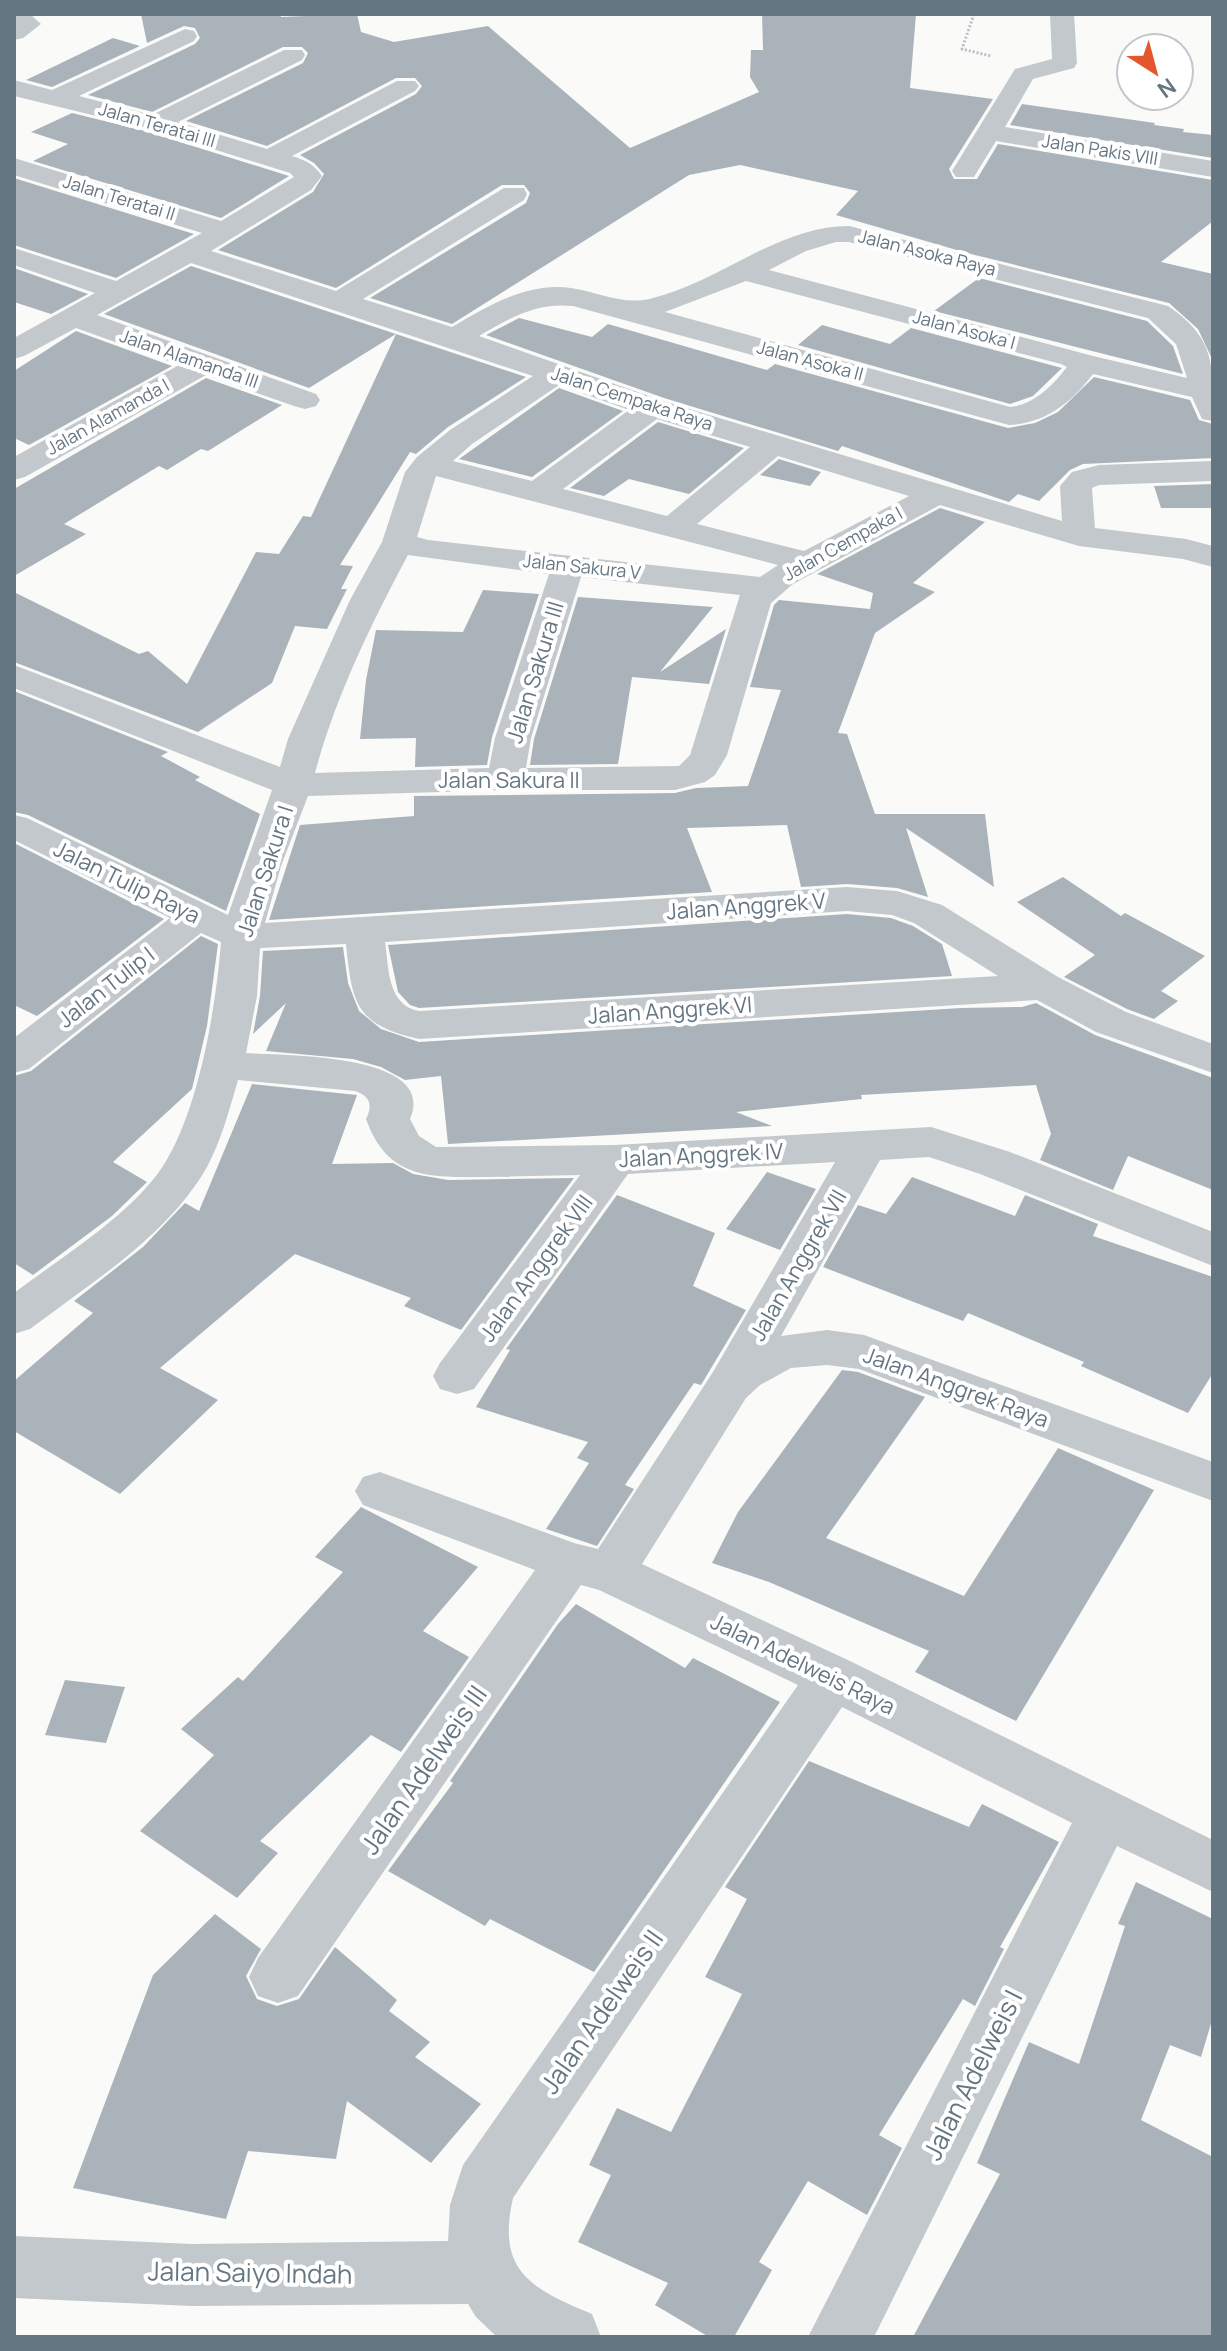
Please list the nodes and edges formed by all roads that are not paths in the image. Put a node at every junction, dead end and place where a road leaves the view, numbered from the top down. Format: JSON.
{"nodes":[{"id":1,"x":1062,"y":14,"type":"edge"},
{"id":2,"x":185,"y":36,"type":"dead end"},
{"id":3,"x":293,"y":55,"type":"dead end"},
{"id":4,"x":406,"y":86,"type":"dead end"},
{"id":5,"x":14,"y":88,"type":"edge"},
{"id":6,"x":55,"y":98,"type":"junction"},
{"id":7,"x":155,"y":123,"type":"junction"},
{"id":8,"x":988,"y":132,"type":"junction"},
{"id":9,"x":269,"y":158,"type":"junction"},
{"id":10,"x":14,"y":166,"type":"edge"},
{"id":11,"x":1213,"y":169,"type":"edge"},
{"id":12,"x":965,"y":171,"type":"dead end"},
{"id":13,"x":514,"y":194,"type":"dead end"},
{"id":14,"x":225,"y":231,"type":"junction"},
{"id":15,"x":188,"y":253,"type":"junction"},
{"id":16,"x":14,"y":256,"type":"edge"},
{"id":17,"x":743,"y":272,"type":"junction"},
{"id":18,"x":120,"y":292,"type":"junction"},
{"id":19,"x":338,"y":302,"type":"junction"},
{"id":20,"x":620,"y":309,"type":"junction"},
{"id":21,"x":74,"y":317,"type":"junction"},
{"id":22,"x":455,"y":338,"type":"junction"},
{"id":23,"x":14,"y":350,"type":"edge"},
{"id":24,"x":1083,"y":363,"type":"junction"},
{"id":25,"x":203,"y":364,"type":"junction"},
{"id":26,"x":556,"y":374,"type":"junction"},
{"id":27,"x":305,"y":400,"type":"dead end"},
{"id":28,"x":1208,"y":401,"type":"edge"},
{"id":29,"x":652,"y":408,"type":"junction"},
{"id":30,"x":772,"y":445,"type":"junction"},
{"id":31,"x":428,"y":464,"type":"junction"},
{"id":32,"x":14,"y":470,"type":"edge"},
{"id":33,"x":1213,"y":471,"type":"edge"},
{"id":34,"x":537,"y":493,"type":"junction"},
{"id":35,"x":936,"y":494,"type":"junction"},
{"id":36,"x":674,"y":527,"type":"junction"},
{"id":37,"x":1079,"y":536,"type":"junction"},
{"id":38,"x":399,"y":542,"type":"junction"},
{"id":39,"x":1209,"y":554,"type":"edge"},
{"id":40,"x":809,"y":563,"type":"junction"},
{"id":41,"x":568,"y":566,"type":"junction"},
{"id":42,"x":760,"y":593,"type":"junction"},
{"id":43,"x":14,"y":676,"type":"edge"},
{"id":44,"x":506,"y":779,"type":"junction"},
{"id":45,"x":293,"y":785,"type":"junction"},
{"id":46,"x":14,"y":826,"type":"edge"},
{"id":47,"x":198,"y":916,"type":"junction"},
{"id":48,"x":364,"y":931,"type":"junction"},
{"id":49,"x":241,"y":936,"type":"junction"},
{"id":50,"x":1044,"y":986,"type":"junction"},
{"id":51,"x":30,"y":1024,"type":"edge"},
{"id":52,"x":14,"y":1059,"type":"edge"},
{"id":53,"x":1213,"y":1059,"type":"edge"},
{"id":54,"x":222,"y":1065,"type":"junction"},
{"id":55,"x":867,"y":1144,"type":"junction"},
{"id":56,"x":615,"y":1160,"type":"junction"},
{"id":57,"x":1213,"y":1250,"type":"edge"},
{"id":58,"x":14,"y":1317,"type":"edge"},
{"id":59,"x":457,"y":1376,"type":"dead end"},
{"id":60,"x":729,"y":1385,"type":"junction"},
{"id":61,"x":1213,"y":1482,"type":"edge"},
{"id":62,"x":380,"y":1491,"type":"dead end"},
{"id":63,"x":590,"y":1567,"type":"junction"},
{"id":64,"x":833,"y":1677,"type":"junction"},
{"id":65,"x":1106,"y":1813,"type":"junction"},
{"id":66,"x":1213,"y":1867,"type":"edge"},
{"id":67,"x":278,"y":1977,"type":"dead end"},
{"id":68,"x":14,"y":2267,"type":"edge"},
{"id":69,"x":486,"y":2272,"type":"junction"},
{"id":70,"x":569,"y":2337,"type":"edge"},
{"id":71,"x":840,"y":2337,"type":"edge"}],
"edges":[{"from":1,"to":8,"type":"street"},
{"from":2,"to":6,"type":"street"},
{"from":3,"to":7,"type":"street"},
{"from":4,"to":9,"type":"street"},
{"from":5,"to":6,"type":"street","name":"Jalan Teratai III"},
{"from":6,"to":7,"type":"street","name":"Jalan Teratai III"},
{"from":7,"to":9,"type":"street","name":"Jalan Teratai III"},
{"from":8,"to":11,"type":"street","name":"Jalan Pakis VIII"},
{"from":8,"to":12,"type":"street"},
{"from":9,"to":14,"type":"street","name":"Jalan Teratai III"},
{"from":10,"to":14,"type":"street","name":"Jalan Teratai II"},
{"from":13,"to":19,"type":"street"},
{"from":14,"to":15,"type":"street"},
{"from":15,"to":18,"type":"street"},
{"from":15,"to":19,"type":"street","name":"Jalan Cempaka Raya"},
{"from":16,"to":18,"type":"street"},
{"from":17,"to":20,"type":"street","name":"Jalan Asoka Raya"},
{"from":17,"to":24,"type":"street","name":"Jalan Asoka I"},
{"from":17,"to":28,"type":"street","name":"Jalan Asoka Raya"},
{"from":18,"to":21,"type":"street"},
{"from":19,"to":22,"type":"street","name":"Jalan Cempaka Raya"},
{"from":20,"to":22,"type":"street","name":"Jalan Asoka Raya"},
{"from":20,"to":24,"type":"street","name":"Jalan Asoka II"},
{"from":21,"to":23,"type":"street"},
{"from":21,"to":25,"type":"street","name":"Jalan Alamanda III"},
{"from":22,"to":26,"type":"street","name":"Jalan Cempaka Raya"},
{"from":24,"to":28,"type":"street","name":"Jalan Asoka I"},
{"from":25,"to":27,"type":"street","name":"Jalan Alamanda III"},
{"from":25,"to":32,"type":"street","name":"Jalan Alamanda I"},
{"from":26,"to":29,"type":"street","name":"Jalan Cempaka Raya"},
{"from":26,"to":31,"type":"street"},
{"from":29,"to":30,"type":"street","name":"Jalan Cempaka Raya"},
{"from":29,"to":34,"type":"street"},
{"from":30,"to":35,"type":"street","name":"Jalan Cempaka Raya"},
{"from":30,"to":36,"type":"street"},
{"from":31,"to":34,"type":"street"},
{"from":31,"to":38,"type":"street","name":"Jalan Sakura I"},
{"from":33,"to":37,"type":"street"},
{"from":34,"to":36,"type":"street"},
{"from":35,"to":37,"type":"street","name":"Jalan Cempaka Raya"},
{"from":35,"to":40,"type":"street","name":"Jalan Cempaka I"},
{"from":36,"to":40,"type":"street"},
{"from":37,"to":39,"type":"street","name":"Jalan Cempaka Raya"},
{"from":38,"to":41,"type":"street","name":"Jalan Sakura V"},
{"from":38,"to":45,"type":"street","name":"Jalan Sakura I"},
{"from":40,"to":42,"type":"street","name":"Jalan Cempaka I"},
{"from":41,"to":42,"type":"street","name":"Jalan Sakura V"},
{"from":41,"to":44,"type":"street","name":"Jalan Sakura III"},
{"from":42,"to":44,"type":"street","name":"Jalan Sakura II"},
{"from":43,"to":45,"type":"street"},
{"from":44,"to":45,"type":"street","name":"Jalan Sakura II"},
{"from":45,"to":49,"type":"street","name":"Jalan Sakura I"},
{"from":46,"to":47,"type":"street","name":"Jalan Tulip Raya"},
{"from":47,"to":49,"type":"street","name":"Jalan Tulip Raya"},
{"from":47,"to":51,"type":"street","name":"Jalan Tulip I"},
{"from":48,"to":49,"type":"street","name":"Jalan Anggrek V"},
{"from":48,"to":50,"type":"street","name":"Jalan Anggrek V"},
{"from":48,"to":50,"type":"street","name":"Jalan Anggrek VI"},
{"from":49,"to":54,"type":"street","name":"Jalan Sakura I"},
{"from":50,"to":53,"type":"street","name":"Jalan Anggrek V"},
{"from":51,"to":52,"type":"street","name":"Jalan Tulip I"},
{"from":54,"to":56,"type":"street","name":"Jalan Anggrek IV"},
{"from":54,"to":58,"type":"street","name":"Jalan Sakura I"},
{"from":55,"to":56,"type":"street","name":"Jalan Anggrek IV"},
{"from":55,"to":57,"type":"street","name":"Jalan Anggrek IV"},
{"from":55,"to":60,"type":"street","name":"Jalan Anggrek VII"},
{"from":56,"to":59,"type":"street","name":"Jalan Anggrek VIII"},
{"from":60,"to":61,"type":"street","name":"Jalan Anggrek Raya"},
{"from":60,"to":63,"type":"street","name":"Jalan Anggrek Raya"},
{"from":62,"to":63,"type":"street","name":"Jalan Adelweis Raya"},
{"from":63,"to":64,"type":"street","name":"Jalan Adelweis Raya"},
{"from":63,"to":67,"type":"street","name":"Jalan Adelweis III"},
{"from":64,"to":65,"type":"street","name":"Jalan Adelweis Raya"},
{"from":64,"to":69,"type":"street","name":"Jalan Adelweis II"},
{"from":65,"to":66,"type":"street","name":"Jalan Adelweis Raya"},
{"from":65,"to":71,"type":"street","name":"Jalan Adelweis I"},
{"from":68,"to":69,"type":"street","name":"Jalan Saiyo Indah"},
{"from":69,"to":70,"type":"street","name":"Jalan Adelweis II"}]}
